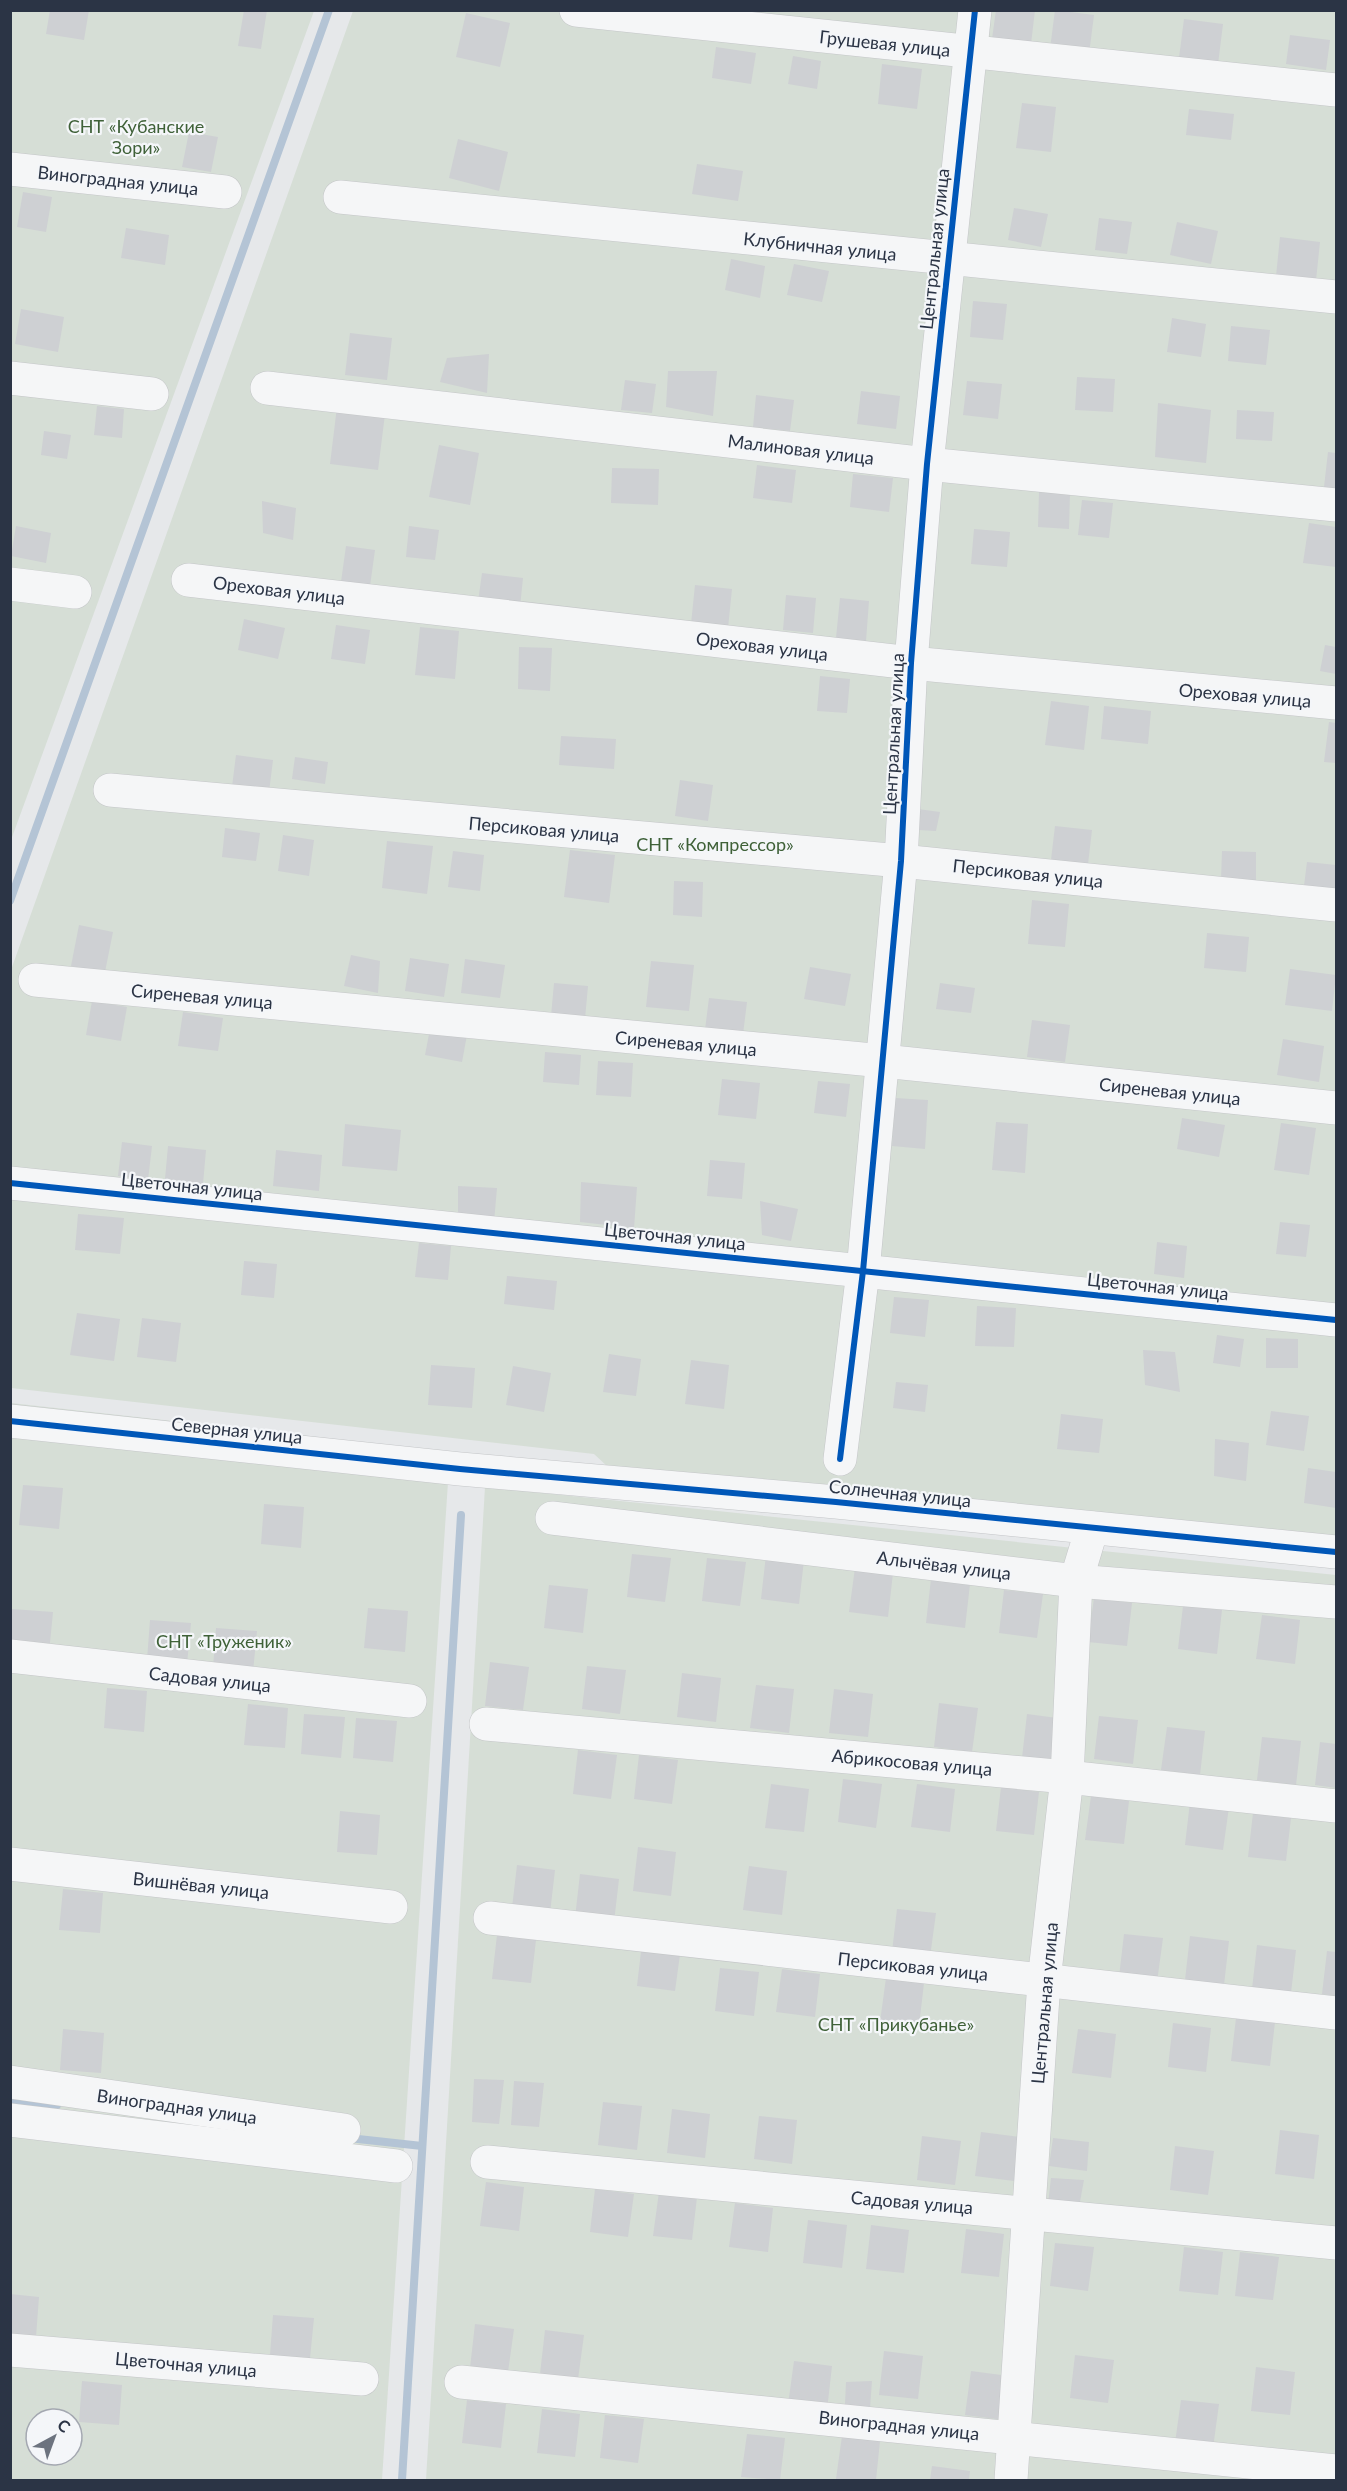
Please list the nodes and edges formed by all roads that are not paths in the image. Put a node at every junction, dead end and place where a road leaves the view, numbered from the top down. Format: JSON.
{"nodes":[{"id":1,"x":576,"y":10,"type":"edge"},
{"id":2,"x":975,"y":10,"type":"edge"},
{"id":3,"x":970,"y":52,"type":"junction"},
{"id":4,"x":1336,"y":90,"type":"edge"},
{"id":5,"x":10,"y":169,"type":"edge"},
{"id":6,"x":225,"y":192,"type":"dead end"},
{"id":7,"x":340,"y":197,"type":"dead end"},
{"id":8,"x":948,"y":258,"type":"junction"},
{"id":9,"x":1336,"y":297,"type":"edge"},
{"id":10,"x":10,"y":378,"type":"edge"},
{"id":11,"x":267,"y":388,"type":"dead end"},
{"id":12,"x":152,"y":394,"type":"dead end"},
{"id":13,"x":927,"y":464,"type":"junction"},
{"id":14,"x":1336,"y":505,"type":"edge"},
{"id":15,"x":188,"y":580,"type":"dead end"},
{"id":16,"x":10,"y":584,"type":"edge"},
{"id":17,"x":75,"y":592,"type":"dead end"},
{"id":18,"x":911,"y":663,"type":"junction"},
{"id":19,"x":1336,"y":703,"type":"edge"},
{"id":20,"x":110,"y":790,"type":"dead end"},
{"id":21,"x":901,"y":861,"type":"junction"},
{"id":22,"x":1336,"y":905,"type":"edge"},
{"id":23,"x":35,"y":980,"type":"dead end"},
{"id":24,"x":883,"y":1061,"type":"junction"},
{"id":25,"x":1336,"y":1108,"type":"edge"},
{"id":26,"x":10,"y":1183,"type":"edge"},
{"id":27,"x":863,"y":1271,"type":"junction"},
{"id":28,"x":1336,"y":1320,"type":"edge"},
{"id":29,"x":10,"y":1421,"type":"edge"},
{"id":30,"x":840,"y":1459,"type":"dead end"},
{"id":31,"x":460,"y":1469,"type":"joint"},
{"id":32,"x":552,"y":1518,"type":"dead end"},
{"id":33,"x":1092,"y":1528,"type":"junction"},
{"id":34,"x":1336,"y":1552,"type":"edge"},
{"id":35,"x":1076,"y":1581,"type":"junction"},
{"id":36,"x":1336,"y":1602,"type":"edge"},
{"id":37,"x":10,"y":1656,"type":"edge"},
{"id":38,"x":410,"y":1701,"type":"dead end"},
{"id":39,"x":486,"y":1724,"type":"dead end"},
{"id":40,"x":1067,"y":1777,"type":"junction"},
{"id":41,"x":1336,"y":1806,"type":"edge"},
{"id":42,"x":10,"y":1864,"type":"edge"},
{"id":43,"x":391,"y":1907,"type":"dead end"},
{"id":44,"x":490,"y":1918,"type":"dead end"},
{"id":45,"x":1044,"y":1981,"type":"junction"},
{"id":46,"x":1336,"y":2013,"type":"edge"},
{"id":47,"x":10,"y":2082,"type":"edge"},
{"id":48,"x":10,"y":2120,"type":"edge"},
{"id":49,"x":344,"y":2130,"type":"dead end"},
{"id":50,"x":487,"y":2162,"type":"dead end"},
{"id":51,"x":396,"y":2166,"type":"dead end"},
{"id":52,"x":1029,"y":2213,"type":"junction"},
{"id":53,"x":1336,"y":2243,"type":"edge"},
{"id":54,"x":10,"y":2350,"type":"edge"},
{"id":55,"x":362,"y":2379,"type":"dead end"},
{"id":56,"x":461,"y":2382,"type":"dead end"},
{"id":57,"x":1015,"y":2437,"type":"junction"},
{"id":58,"x":1336,"y":2471,"type":"edge"},
{"id":59,"x":1011,"y":2481,"type":"edge"}],
"edges":[{"from":1,"to":3,"type":"street","name":"Грушевая улица"},
{"from":2,"to":3,"type":"street","name":"Центральная улица"},
{"from":3,"to":4,"type":"street","name":"Грушевая улица"},
{"from":3,"to":8,"type":"street","name":"Центральная улица"},
{"from":5,"to":6,"type":"street","name":"Виноградная улица"},
{"from":7,"to":8,"type":"street","name":"Клубничная улица"},
{"from":8,"to":9,"type":"street","name":"Клубничная улица"},
{"from":8,"to":13,"type":"street","name":"Центральная улица"},
{"from":10,"to":12,"type":"street"},
{"from":11,"to":13,"type":"street","name":"Малиновая улица"},
{"from":13,"to":14,"type":"street","name":"Малиновая улица"},
{"from":13,"to":18,"type":"street","name":"Центральная улица"},
{"from":15,"to":18,"type":"street","name":"Ореховая улица"},
{"from":16,"to":17,"type":"street"},
{"from":18,"to":19,"type":"street","name":"Ореховая улица"},
{"from":18,"to":21,"type":"street","name":"Центральная улица"},
{"from":20,"to":21,"type":"street","name":"Персиковая улица"},
{"from":21,"to":22,"type":"street","name":"Персиковая улица"},
{"from":21,"to":24,"type":"street","name":"Центральная улица"},
{"from":23,"to":24,"type":"street","name":"Сиреневая улица"},
{"from":24,"to":25,"type":"street","name":"Сиреневая улица"},
{"from":24,"to":27,"type":"street","name":"Центральная улица"},
{"from":26,"to":27,"type":"street","name":"Цветочная улица"},
{"from":27,"to":28,"type":"street","name":"Цветочная улица"},
{"from":27,"to":30,"type":"street","name":"Центральная улица"},
{"from":29,"to":31,"type":"street","name":"Северная улица"},
{"from":31,"to":33,"type":"street","name":"Солнечная улица"},
{"from":32,"to":35,"type":"street","name":"Алычёвая улица"},
{"from":33,"to":34,"type":"street","name":"Солнечная улица"},
{"from":33,"to":35,"type":"street","name":"Центральная улица"},
{"from":35,"to":36,"type":"street","name":"Алычёвая улица"},
{"from":35,"to":40,"type":"street","name":"Центральная улица"},
{"from":37,"to":38,"type":"street","name":"Садовая улица"},
{"from":39,"to":40,"type":"street","name":"Абрикосовая улица"},
{"from":40,"to":41,"type":"street","name":"Абрикосовая улица"},
{"from":40,"to":45,"type":"street","name":"Центральная улица"},
{"from":42,"to":43,"type":"street","name":"Вишнёвая улица"},
{"from":44,"to":45,"type":"street","name":"Персиковая улица"},
{"from":45,"to":46,"type":"street","name":"Персиковая улица"},
{"from":45,"to":52,"type":"street","name":"Центральная улица"},
{"from":47,"to":49,"type":"street","name":"Виноградная улица"},
{"from":48,"to":51,"type":"street"},
{"from":50,"to":52,"type":"street","name":"Садовая улица"},
{"from":52,"to":53,"type":"street","name":"Садовая улица"},
{"from":52,"to":57,"type":"street","name":"Центральная улица"},
{"from":54,"to":55,"type":"street","name":"Цветочная улица"},
{"from":56,"to":57,"type":"street","name":"Виноградная улица"},
{"from":57,"to":58,"type":"street","name":"Виноградная улица"},
{"from":57,"to":59,"type":"street","name":"Центральная улица"}]}
